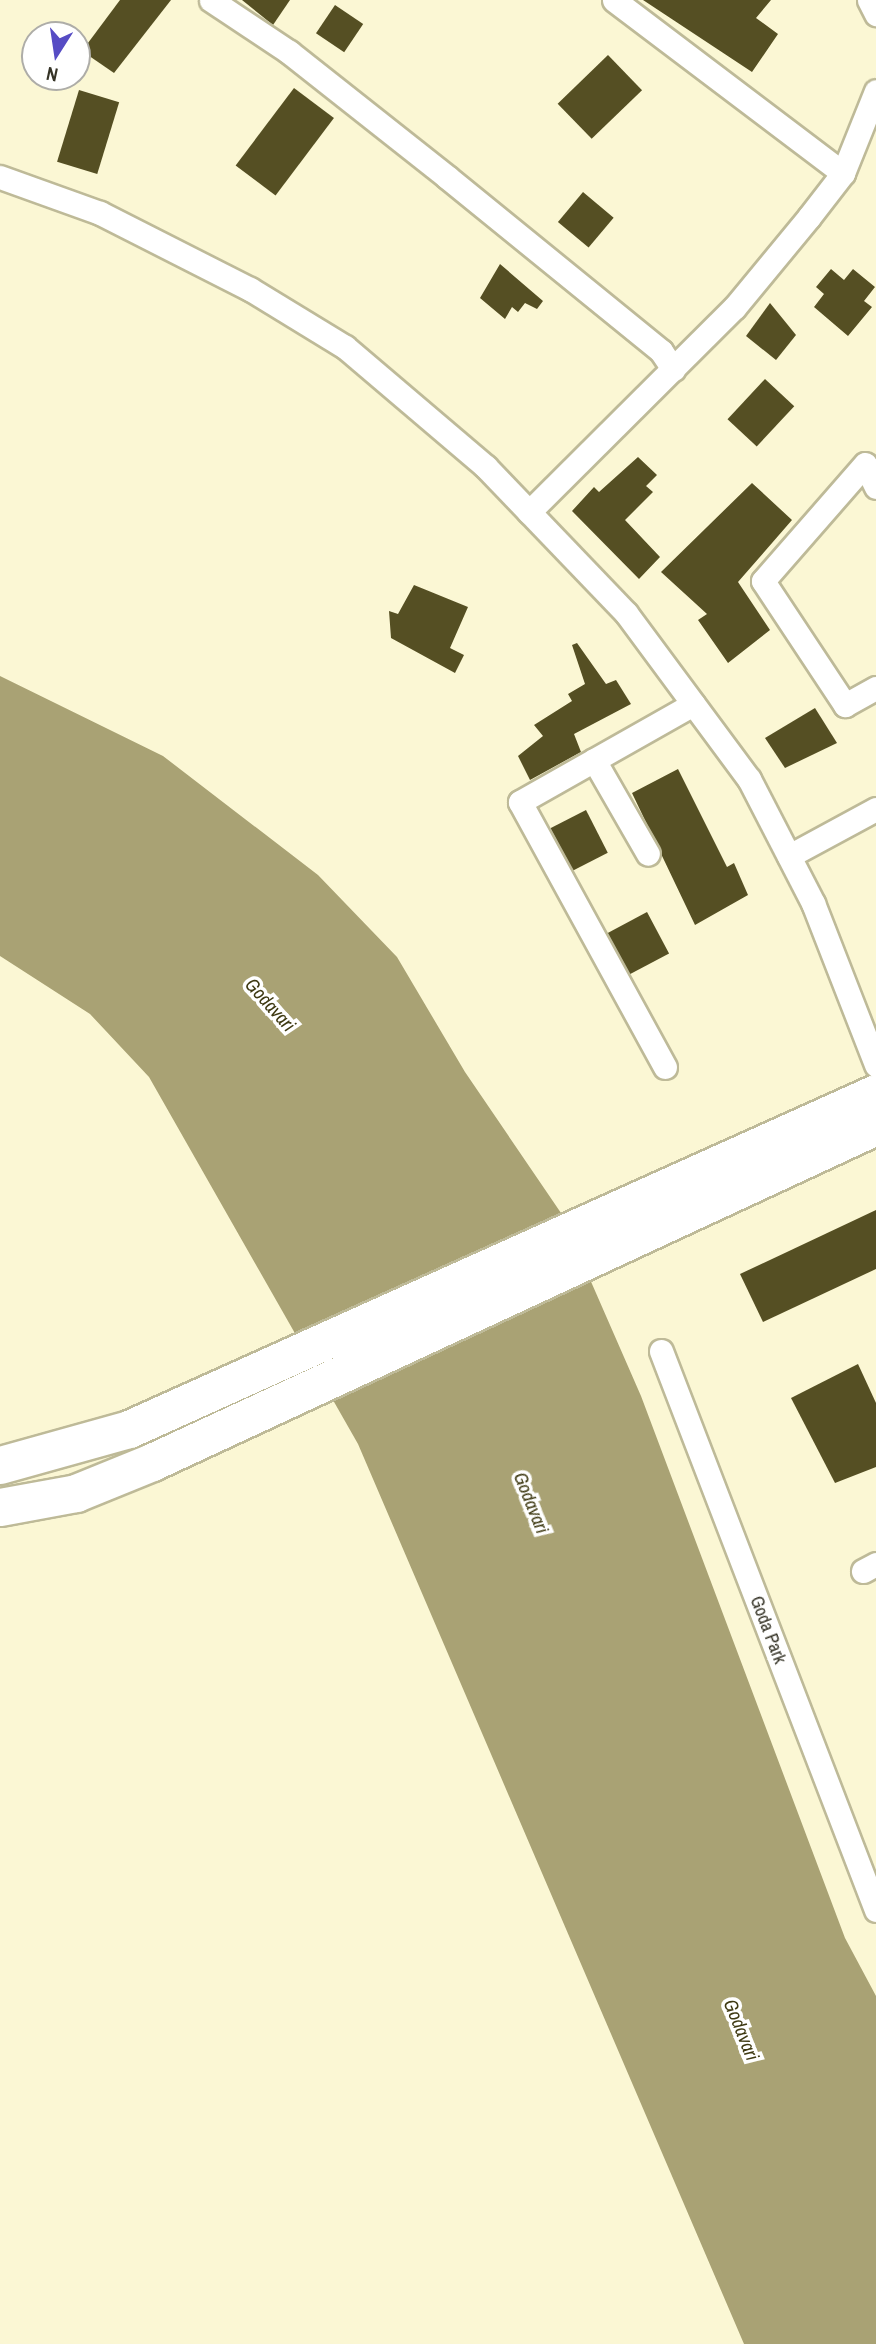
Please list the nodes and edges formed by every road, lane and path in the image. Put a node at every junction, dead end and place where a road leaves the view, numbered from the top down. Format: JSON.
{"nodes":[{"id":1,"x":211,"y":0,"type":"edge"},
{"id":2,"x":614,"y":0,"type":"edge"},
{"id":3,"x":869,"y":0,"type":"edge"},
{"id":4,"x":876,"y":14,"type":"edge"},
{"id":5,"x":876,"y":91,"type":"edge"},
{"id":6,"x":843,"y":173,"type":"junction"},
{"id":7,"x":0,"y":177,"type":"edge"},
{"id":8,"x":673,"y":369,"type":"junction"},
{"id":9,"x":876,"y":487,"type":"edge"},
{"id":10,"x":529,"y":512,"type":"junction"},
{"id":11,"x":876,"y":688,"type":"edge"},
{"id":12,"x":693,"y":704,"type":"junction"},
{"id":13,"x":594,"y":760,"type":"junction"},
{"id":14,"x":876,"y":809,"type":"edge"},
{"id":15,"x":648,"y":854,"type":"dead end"},
{"id":16,"x":789,"y":856,"type":"junction"},
{"id":17,"x":876,"y":1065,"type":"edge"},
{"id":18,"x":665,"y":1067,"type":"dead end"},
{"id":19,"x":876,"y":1093,"type":"edge"},
{"id":20,"x":876,"y":1126,"type":"edge"},
{"id":21,"x":661,"y":1351,"type":"dead end"},
{"id":22,"x":0,"y":1465,"type":"edge"},
{"id":23,"x":0,"y":1507,"type":"edge"},
{"id":24,"x":876,"y":1910,"type":"edge"}],
"edges":[{"from":1,"to":8,"type":"street"},
{"from":2,"to":6,"type":"street"},
{"from":3,"to":4,"type":"street"},
{"from":5,"to":6,"type":"street"},
{"from":6,"to":8,"type":"street"},
{"from":7,"to":10,"type":"street"},
{"from":8,"to":10,"type":"street"},
{"from":9,"to":11,"type":"street"},
{"from":10,"to":12,"type":"street"},
{"from":12,"to":13,"type":"street"},
{"from":12,"to":16,"type":"street"},
{"from":13,"to":15,"type":"street"},
{"from":13,"to":18,"type":"street"},
{"from":14,"to":16,"type":"street"},
{"from":16,"to":17,"type":"street"},
{"from":19,"to":22,"type":"main road"},
{"from":20,"to":23,"type":"main road"},
{"from":21,"to":24,"type":"street","name":"Goda Park"}]}
